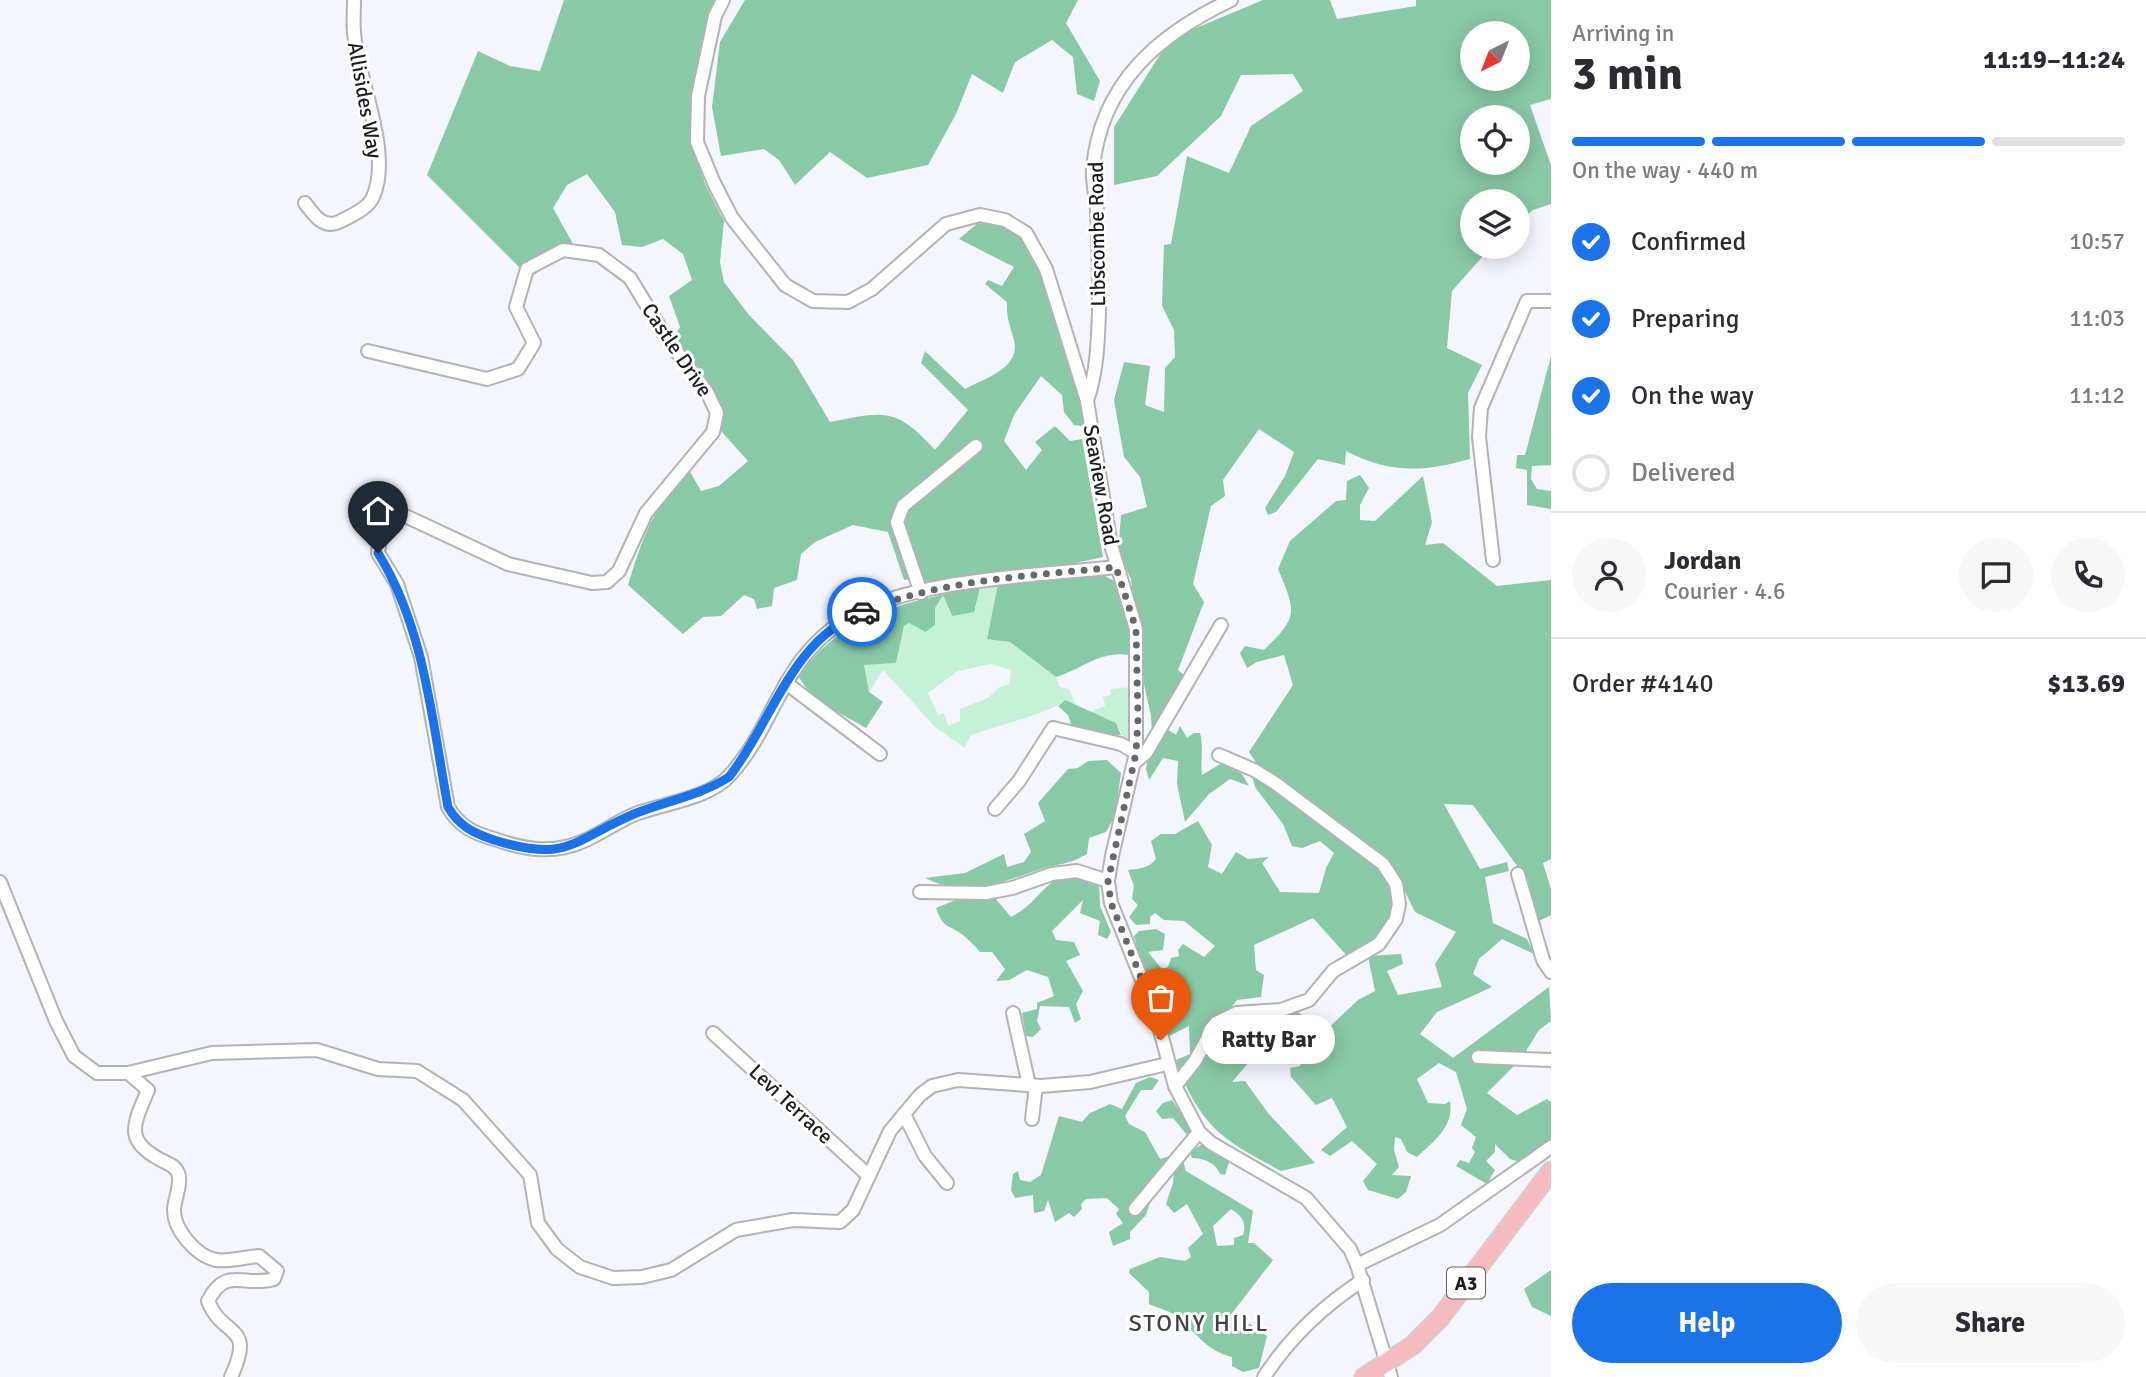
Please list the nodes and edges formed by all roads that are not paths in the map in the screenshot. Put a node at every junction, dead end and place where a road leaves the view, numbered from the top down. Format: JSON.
{"nodes":[{"id":1,"x":354,"y":0,"type":"edge"},
{"id":2,"x":723,"y":0,"type":"edge"},
{"id":3,"x":1231,"y":0,"type":"edge"},
{"id":4,"x":305,"y":204,"type":"dead end"},
{"id":5,"x":1551,"y":301,"type":"edge"},
{"id":6,"x":368,"y":351,"type":"dead end"},
{"id":7,"x":1087,"y":401,"type":"junction"},
{"id":8,"x":976,"y":446,"type":"dead end"},
{"id":9,"x":1493,"y":560,"type":"dead end"},
{"id":10,"x":1116,"y":567,"type":"junction"},
{"id":11,"x":921,"y":593,"type":"junction"},
{"id":12,"x":1221,"y":625,"type":"dead end"},
{"id":13,"x":786,"y":683,"type":"junction"},
{"id":14,"x":880,"y":754,"type":"dead end"},
{"id":15,"x":1219,"y":755,"type":"dead end"},
{"id":16,"x":1135,"y":758,"type":"junction"},
{"id":17,"x":995,"y":809,"type":"dead end"},
{"id":18,"x":1518,"y":874,"type":"dead end"},
{"id":19,"x":1108,"y":881,"type":"junction"},
{"id":20,"x":0,"y":882,"type":"edge"},
{"id":21,"x":920,"y":892,"type":"dead end"},
{"id":22,"x":1551,"y":972,"type":"edge"},
{"id":23,"x":1013,"y":1013,"type":"dead end"},
{"id":24,"x":713,"y":1032,"type":"dead end"},
{"id":25,"x":1478,"y":1057,"type":"dead end"},
{"id":26,"x":1551,"y":1060,"type":"edge"},
{"id":27,"x":1167,"y":1064,"type":"junction"},
{"id":28,"x":128,"y":1073,"type":"junction"},
{"id":29,"x":1033,"y":1085,"type":"junction"},
{"id":30,"x":1175,"y":1086,"type":"junction"},
{"id":31,"x":905,"y":1114,"type":"junction"},
{"id":32,"x":1031,"y":1119,"type":"dead end"},
{"id":33,"x":1199,"y":1132,"type":"junction"},
{"id":34,"x":1551,"y":1147,"type":"edge"},
{"id":35,"x":1551,"y":1171,"type":"edge"},
{"id":36,"x":869,"y":1176,"type":"junction"},
{"id":37,"x":947,"y":1183,"type":"dead end"},
{"id":38,"x":1135,"y":1209,"type":"dead end"},
{"id":39,"x":1357,"y":1265,"type":"junction"},
{"id":40,"x":1363,"y":1280,"type":"junction"},
{"id":41,"x":1389,"y":1369,"type":"edge"},
{"id":42,"x":231,"y":1377,"type":"edge"},
{"id":43,"x":1264,"y":1377,"type":"edge"},
{"id":44,"x":1364,"y":1377,"type":"edge"}],
"edges":[{"from":1,"to":4,"type":"street","name":"Allisides Way"},
{"from":2,"to":7,"type":"street","name":"Seaview Road"},
{"from":3,"to":7,"type":"street","name":"Libscombe Road"},
{"from":5,"to":9,"type":"street"},
{"from":6,"to":13,"type":"street","name":"Castle Drive"},
{"from":7,"to":10,"type":"street","name":"Seaview Road"},
{"from":8,"to":11,"type":"street"},
{"from":10,"to":11,"type":"street","name":"Castle Drive"},
{"from":10,"to":16,"type":"street","name":"Seaview Road"},
{"from":11,"to":13,"type":"street","name":"Castle Drive"},
{"from":12,"to":16,"type":"street"},
{"from":13,"to":14,"type":"street"},
{"from":15,"to":30,"type":"street"},
{"from":16,"to":17,"type":"street"},
{"from":16,"to":19,"type":"street","name":"Seaview Road"},
{"from":18,"to":22,"type":"street"},
{"from":19,"to":21,"type":"street"},
{"from":19,"to":27,"type":"street","name":"Seaview Road"},
{"from":20,"to":28,"type":"street"},
{"from":23,"to":29,"type":"street"},
{"from":24,"to":36,"type":"street","name":"Levi Terrace"},
{"from":25,"to":26,"type":"street"},
{"from":27,"to":29,"type":"street"},
{"from":27,"to":30,"type":"street","name":"Seaview Road"},
{"from":28,"to":36,"type":"street"},
{"from":28,"to":42,"type":"street"},
{"from":29,"to":31,"type":"street"},
{"from":29,"to":32,"type":"street"},
{"from":30,"to":33,"type":"street","name":"Seaview Road"},
{"from":31,"to":36,"type":"street"},
{"from":31,"to":37,"type":"street"},
{"from":33,"to":38,"type":"street"},
{"from":33,"to":39,"type":"street","name":"Seaview Road"},
{"from":34,"to":39,"type":"street"},
{"from":35,"to":41,"type":"main road","number":"A3"},
{"from":39,"to":40,"type":"street","name":"Seaview Road"},
{"from":40,"to":41,"type":"street","name":"Seaview Road"},
{"from":40,"to":43,"type":"street"},
{"from":41,"to":44,"type":"main road","number":"A3"}]}
